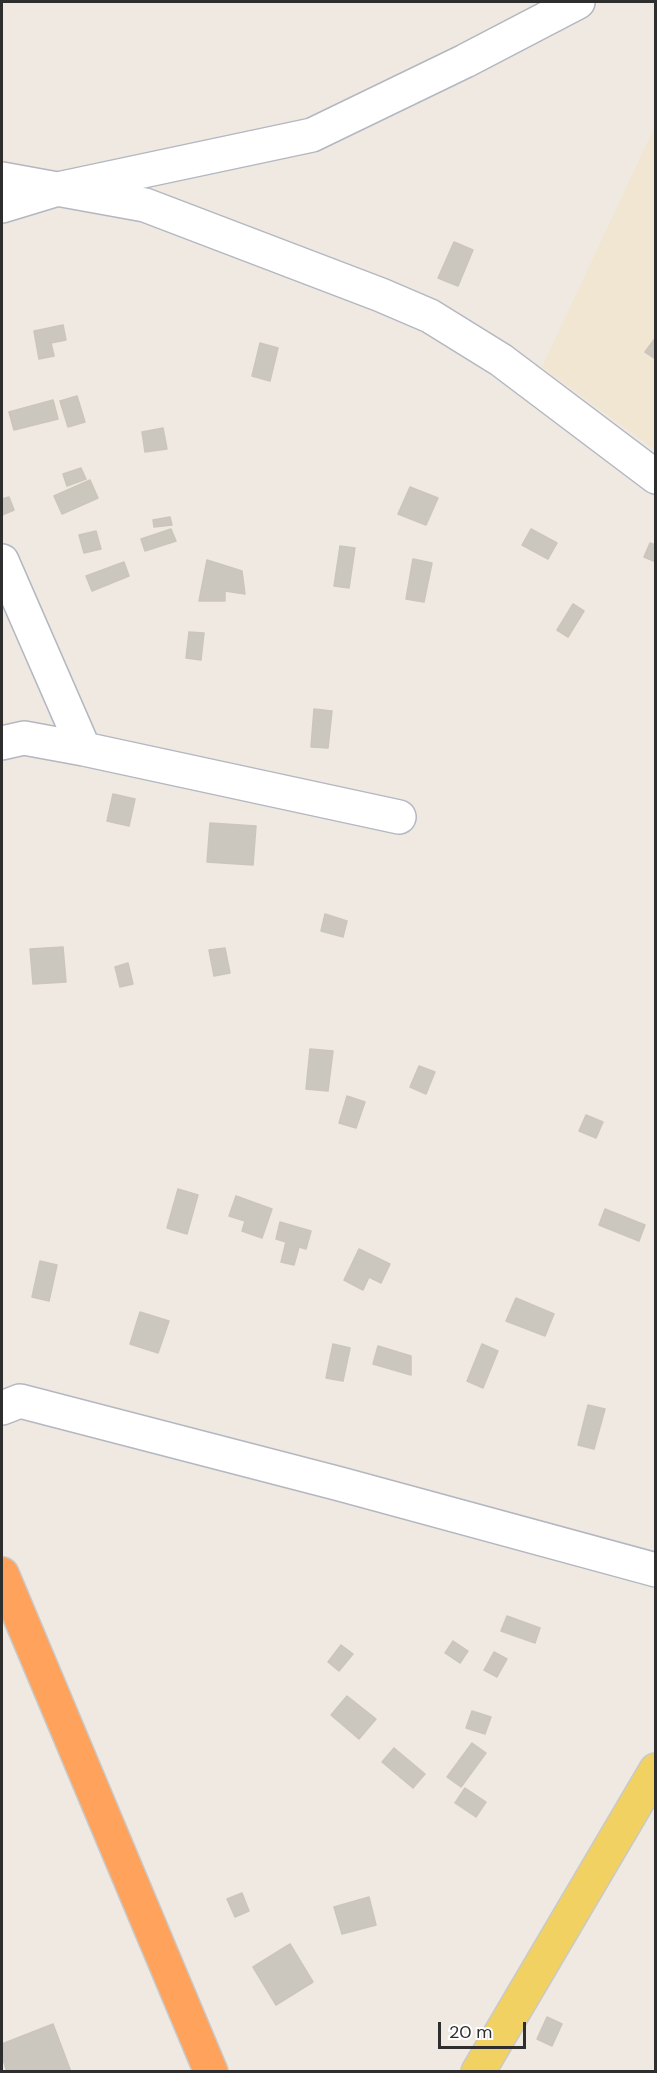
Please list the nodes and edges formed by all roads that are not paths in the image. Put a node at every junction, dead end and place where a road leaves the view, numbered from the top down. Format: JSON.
{"nodes":[{"id":1,"x":578,"y":2,"type":"edge"},
{"id":2,"x":2,"y":179,"type":"edge"},
{"id":3,"x":58,"y":189,"type":"junction"},
{"id":4,"x":2,"y":206,"type":"edge"},
{"id":5,"x":656,"y":477,"type":"edge"},
{"id":6,"x":2,"y":561,"type":"edge"},
{"id":7,"x":2,"y":743,"type":"edge"},
{"id":8,"x":84,"y":749,"type":"junction"},
{"id":9,"x":399,"y":817,"type":"dead end"},
{"id":10,"x":2,"y":1408,"type":"edge"},
{"id":11,"x":656,"y":1570,"type":"edge"},
{"id":12,"x":2,"y":1574,"type":"edge"},
{"id":13,"x":656,"y":1770,"type":"edge"},
{"id":14,"x":211,"y":2072,"type":"edge"},
{"id":15,"x":478,"y":2072,"type":"edge"}],
"edges":[{"from":1,"to":3,"type":"street"},
{"from":2,"to":3,"type":"street"},
{"from":3,"to":4,"type":"street"},
{"from":3,"to":5,"type":"street"},
{"from":6,"to":8,"type":"street"},
{"from":7,"to":8,"type":"street"},
{"from":8,"to":9,"type":"street"},
{"from":10,"to":11,"type":"street"},
{"from":12,"to":14,"type":"highway"},
{"from":13,"to":15,"type":"main road"}]}
